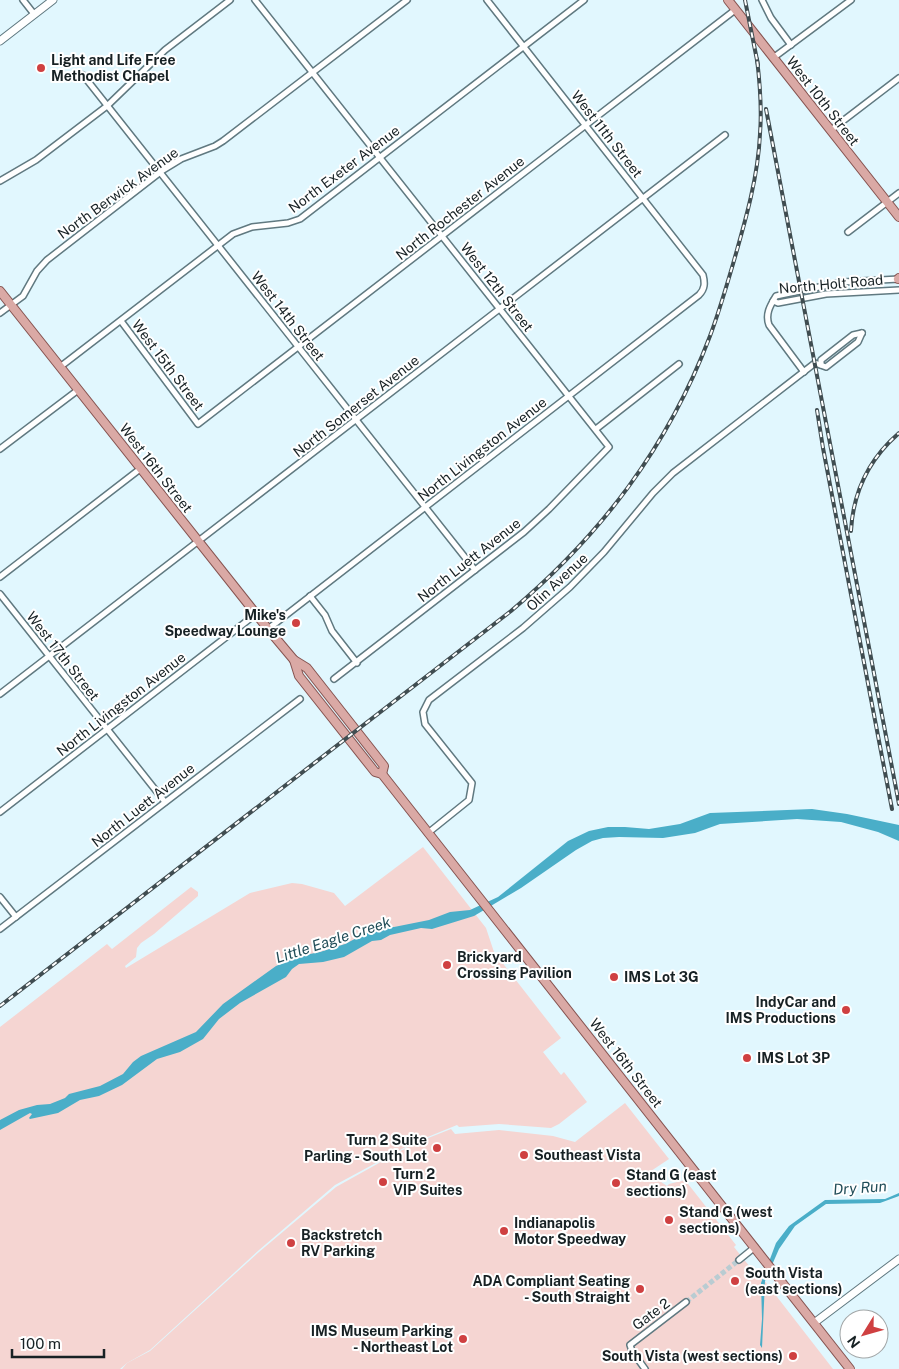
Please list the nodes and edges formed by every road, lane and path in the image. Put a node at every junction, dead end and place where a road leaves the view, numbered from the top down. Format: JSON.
{"nodes":[{"id":1,"x":23,"y":0,"type":"edge"},
{"id":2,"x":53,"y":0,"type":"edge"},
{"id":3,"x":230,"y":0,"type":"edge"},
{"id":4,"x":256,"y":0,"type":"edge"},
{"id":5,"x":407,"y":0,"type":"edge"},
{"id":6,"x":487,"y":0,"type":"edge"},
{"id":7,"x":584,"y":0,"type":"edge"},
{"id":8,"x":728,"y":0,"type":"edge"},
{"id":9,"x":762,"y":0,"type":"edge"},
{"id":10,"x":851,"y":0,"type":"edge"},
{"id":11,"x":735,"y":10,"type":"junction"},
{"id":12,"x":34,"y":14,"type":"junction"},
{"id":13,"x":0,"y":41,"type":"edge"},
{"id":14,"x":791,"y":44,"type":"junction"},
{"id":15,"x":524,"y":46,"type":"junction"},
{"id":16,"x":773,"y":58,"type":"junction"},
{"id":17,"x":312,"y":72,"type":"junction"},
{"id":18,"x":83,"y":75,"type":"dead end"},
{"id":19,"x":899,"y":78,"type":"edge"},
{"id":20,"x":107,"y":106,"type":"junction"},
{"id":21,"x":586,"y":126,"type":"junction"},
{"id":22,"x":830,"y":130,"type":"junction"},
{"id":23,"x":725,"y":135,"type":"dead end"},
{"id":24,"x":380,"y":157,"type":"junction"},
{"id":25,"x":160,"y":172,"type":"junction"},
{"id":26,"x":0,"y":181,"type":"edge"},
{"id":27,"x":899,"y":193,"type":"edge"},
{"id":28,"x":644,"y":198,"type":"junction"},
{"id":29,"x":887,"y":202,"type":"junction"},
{"id":30,"x":899,"y":217,"type":"edge"},
{"id":31,"x":848,"y":232,"type":"dead end"},
{"id":32,"x":442,"y":236,"type":"junction"},
{"id":33,"x":218,"y":246,"type":"junction"},
{"id":34,"x":899,"y":279,"type":"edge"},
{"id":35,"x":705,"y":283,"type":"joint"},
{"id":36,"x":899,"y":290,"type":"edge"},
{"id":37,"x":0,"y":292,"type":"edge"},
{"id":38,"x":773,"y":301,"type":"junction"},
{"id":39,"x":11,"y":305,"type":"junction"},
{"id":40,"x":500,"y":309,"type":"junction"},
{"id":41,"x":0,"y":313,"type":"edge"},
{"id":42,"x":120,"y":321,"type":"junction"},
{"id":43,"x":298,"y":347,"type":"junction"},
{"id":44,"x":679,"y":364,"type":"dead end"},
{"id":45,"x":821,"y":365,"type":"junction"},
{"id":46,"x":60,"y":367,"type":"junction"},
{"id":47,"x":804,"y":372,"type":"junction"},
{"id":48,"x":78,"y":390,"type":"junction"},
{"id":49,"x":569,"y":397,"type":"junction"},
{"id":50,"x":356,"y":420,"type":"junction"},
{"id":51,"x":198,"y":424,"type":"joint"},
{"id":52,"x":596,"y":429,"type":"junction"},
{"id":53,"x":609,"y":446,"type":"joint"},
{"id":54,"x":0,"y":449,"type":"edge"},
{"id":55,"x":140,"y":469,"type":"junction"},
{"id":56,"x":425,"y":507,"type":"junction"},
{"id":57,"x":198,"y":542,"type":"junction"},
{"id":58,"x":475,"y":570,"type":"junction"},
{"id":59,"x":0,"y":577,"type":"edge"},
{"id":60,"x":0,"y":594,"type":"edge"},
{"id":61,"x":310,"y":596,"type":"junction"},
{"id":62,"x":256,"y":614,"type":"junction"},
{"id":63,"x":268,"y":628,"type":"junction"},
{"id":64,"x":49,"y":656,"type":"junction"},
{"id":65,"x":294,"y":660,"type":"junction"},
{"id":66,"x":357,"y":662,"type":"junction"},
{"id":67,"x":334,"y":679,"type":"dead end"},
{"id":68,"x":0,"y":694,"type":"edge"},
{"id":69,"x":300,"y":699,"type":"dead end"},
{"id":70,"x":107,"y":729,"type":"junction"},
{"id":71,"x":382,"y":774,"type":"junction"},
{"id":72,"x":165,"y":802,"type":"junction"},
{"id":73,"x":0,"y":812,"type":"edge"},
{"id":74,"x":428,"y":833,"type":"junction"},
{"id":75,"x":0,"y":897,"type":"edge"},
{"id":76,"x":16,"y":917,"type":"junction"},
{"id":77,"x":0,"y":929,"type":"edge"},
{"id":78,"x":755,"y":1247,"type":"junction"},
{"id":79,"x":899,"y":1259,"type":"edge"},
{"id":80,"x":739,"y":1260,"type":"tunnel mouth"},
{"id":81,"x":686,"y":1302,"type":"tunnel mouth"},
{"id":82,"x":814,"y":1323,"type":"junction"},
{"id":83,"x":646,"y":1369,"type":"edge"},
{"id":84,"x":850,"y":1369,"type":"edge"}],
"edges":[{"from":1,"to":12,"type":"street"},
{"from":2,"to":12,"type":"street"},
{"from":3,"to":20,"type":"street"},
{"from":4,"to":17,"type":"street","name":"West 12th Street"},
{"from":5,"to":17,"type":"street","name":"North Berwick Avenue"},
{"from":6,"to":15,"type":"street","name":"West 11th Street"},
{"from":7,"to":15,"type":"street","name":"North Exeter Avenue"},
{"from":8,"to":11,"type":"main road","name":"West 10th Street"},
{"from":9,"to":14,"type":"street"},
{"from":10,"to":14,"type":"street"},
{"from":11,"to":16,"type":"main road","name":"West 10th Street"},
{"from":11,"to":21,"type":"street","name":"North Rochester Avenue"},
{"from":12,"to":13,"type":"street"},
{"from":14,"to":16,"type":"street"},
{"from":15,"to":21,"type":"street","name":"West 11th Street"},
{"from":15,"to":24,"type":"street","name":"North Exeter Avenue"},
{"from":16,"to":22,"type":"main road","name":"West 10th Street"},
{"from":17,"to":24,"type":"street","name":"West 12th Street"},
{"from":17,"to":25,"type":"street","name":"North Berwick Avenue"},
{"from":18,"to":20,"type":"street","name":"West 14th Street"},
{"from":19,"to":22,"type":"street"},
{"from":20,"to":25,"type":"street","name":"West 14th Street"},
{"from":20,"to":26,"type":"street"},
{"from":21,"to":28,"type":"street","name":"West 11th Street"},
{"from":21,"to":32,"type":"street","name":"North Rochester Avenue"},
{"from":22,"to":29,"type":"main road","name":"West 10th Street"},
{"from":23,"to":28,"type":"street","name":"North Somerset Avenue"},
{"from":24,"to":32,"type":"street","name":"West 12th Street"},
{"from":24,"to":33,"type":"street","name":"North Exeter Avenue"},
{"from":25,"to":33,"type":"street","name":"West 14th Street"},
{"from":25,"to":39,"type":"street","name":"North Berwick Avenue"},
{"from":27,"to":29,"type":"street"},
{"from":28,"to":35,"type":"street","name":"West 11th Street"},
{"from":28,"to":40,"type":"street","name":"North Somerset Avenue"},
{"from":29,"to":30,"type":"main road","name":"West 10th Street"},
{"from":29,"to":31,"type":"street"},
{"from":32,"to":40,"type":"street","name":"West 12th Street"},
{"from":32,"to":43,"type":"street","name":"North Rochester Avenue"},
{"from":33,"to":42,"type":"street","name":"North Exeter Avenue"},
{"from":33,"to":43,"type":"street","name":"West 14th Street"},
{"from":34,"to":38,"type":"street","name":"North Holt Road"},
{"from":35,"to":49,"type":"street","name":"North Livingston Avenue"},
{"from":36,"to":38,"type":"street","name":"North Holt Road"},
{"from":37,"to":39,"type":"main road","name":"West 16th Street"},
{"from":38,"to":47,"type":"street"},
{"from":39,"to":41,"type":"street","name":"North Berwick Avenue"},
{"from":39,"to":46,"type":"main road","name":"West 16th Street"},
{"from":40,"to":49,"type":"street","name":"West 12th Street"},
{"from":40,"to":50,"type":"street","name":"North Somerset Avenue"},
{"from":42,"to":46,"type":"street","name":"North Exeter Avenue"},
{"from":42,"to":51,"type":"street","name":"West 15th Street"},
{"from":43,"to":50,"type":"street","name":"West 14th Street"},
{"from":43,"to":51,"type":"street","name":"North Rochester Avenue"},
{"from":44,"to":52,"type":"street"},
{"from":45,"to":45,"type":"street","name":"Olin Avenue"},
{"from":45,"to":47,"type":"street","name":"Olin Avenue"},
{"from":46,"to":48,"type":"main road","name":"West 16th Street"},
{"from":47,"to":74,"type":"street","name":"Olin Avenue"},
{"from":48,"to":54,"type":"street"},
{"from":48,"to":55,"type":"main road","name":"West 16th Street"},
{"from":49,"to":52,"type":"street","name":"West 12th Street"},
{"from":49,"to":56,"type":"street","name":"North Livingston Avenue"},
{"from":50,"to":56,"type":"street","name":"West 14th Street"},
{"from":50,"to":57,"type":"street","name":"North Somerset Avenue"},
{"from":52,"to":53,"type":"street","name":"West 12th Street"},
{"from":53,"to":58,"type":"street","name":"North Luett Avenue"},
{"from":55,"to":57,"type":"main road","name":"West 16th Street"},
{"from":55,"to":59,"type":"street"},
{"from":56,"to":58,"type":"street","name":"West 14th Street"},
{"from":56,"to":61,"type":"street","name":"North Livingston Avenue"},
{"from":57,"to":62,"type":"main road","name":"West 16th Street"},
{"from":57,"to":64,"type":"street","name":"North Somerset Avenue"},
{"from":58,"to":66,"type":"street","name":"North Luett Avenue"},
{"from":60,"to":64,"type":"street","name":"West 17th Street"},
{"from":61,"to":63,"type":"street","name":"North Livingston Avenue"},
{"from":61,"to":66,"type":"street"},
{"from":62,"to":63,"type":"main road","name":"West 16th Street"},
{"from":62,"to":70,"type":"street","name":"North Livingston Avenue"},
{"from":63,"to":65,"type":"main road","name":"West 16th Street"},
{"from":64,"to":68,"type":"street","name":"North Somerset Avenue"},
{"from":64,"to":70,"type":"street","name":"West 17th Street"},
{"from":65,"to":71,"type":"main road","name":"West 16th Street"},
{"from":65,"to":71,"type":"main road","name":"West 16th Street"},
{"from":66,"to":67,"type":"street","name":"North Luett Avenue"},
{"from":69,"to":72,"type":"street","name":"North Luett Avenue"},
{"from":70,"to":72,"type":"street","name":"West 17th Street"},
{"from":70,"to":73,"type":"street","name":"North Livingston Avenue"},
{"from":71,"to":74,"type":"main road","name":"West 16th Street"},
{"from":72,"to":76,"type":"street","name":"North Luett Avenue"},
{"from":74,"to":78,"type":"main road","name":"West 16th Street"},
{"from":75,"to":76,"type":"street"},
{"from":76,"to":77,"type":"street","name":"North Luett Avenue"},
{"from":78,"to":80,"type":"street"},
{"from":78,"to":82,"type":"main road","name":"West 16th Street"},
{"from":79,"to":82,"type":"street"},
{"from":81,"to":83,"type":"street","name":"Gate 2"},
{"from":82,"to":84,"type":"main road","name":"West 16th Street"}]}
